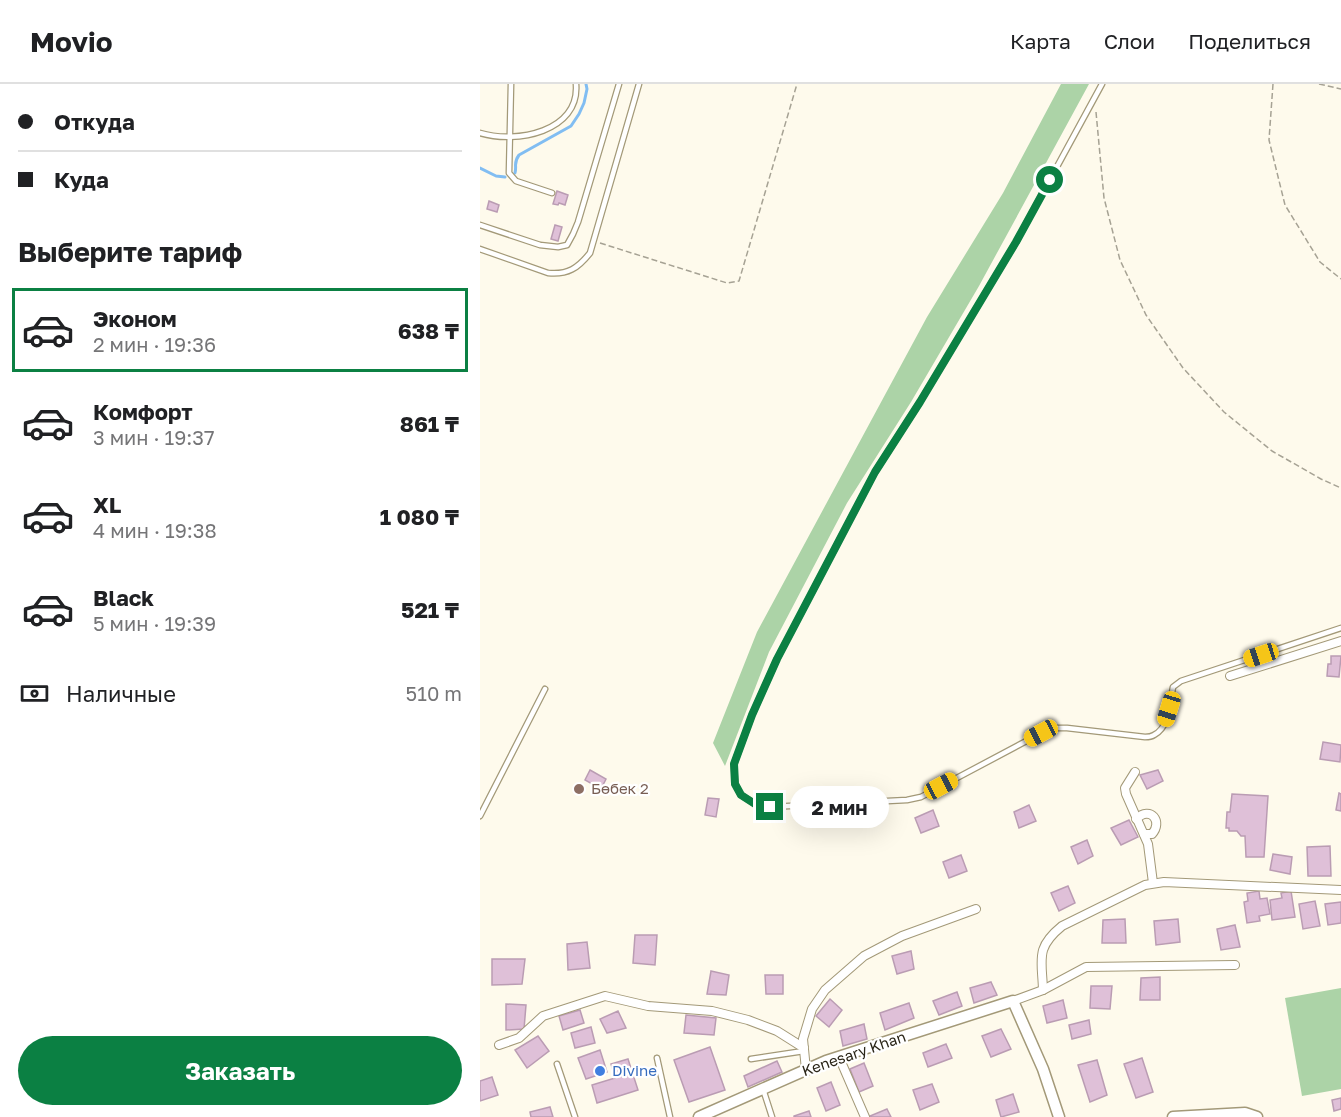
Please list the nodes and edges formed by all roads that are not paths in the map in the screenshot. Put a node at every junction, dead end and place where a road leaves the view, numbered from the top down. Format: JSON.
{"nodes":[{"id":1,"x":511,"y":84,"type":"edge"},
{"id":2,"x":576,"y":84,"type":"edge"},
{"id":3,"x":619,"y":84,"type":"edge"},
{"id":4,"x":639,"y":84,"type":"edge"},
{"id":5,"x":1102,"y":84,"type":"edge"},
{"id":6,"x":480,"y":133,"type":"edge"},
{"id":7,"x":510,"y":137,"type":"junction"},
{"id":8,"x":552,"y":193,"type":"dead end"},
{"id":9,"x":480,"y":225,"type":"edge"},
{"id":10,"x":480,"y":249,"type":"edge"},
{"id":11,"x":1341,"y":628,"type":"edge"},
{"id":12,"x":1341,"y":641,"type":"edge"},
{"id":13,"x":1230,"y":676,"type":"dead end"},
{"id":14,"x":545,"y":689,"type":"dead end"},
{"id":15,"x":1135,"y":772,"type":"dead end"},
{"id":16,"x":480,"y":816,"type":"edge"},
{"id":17,"x":1136,"y":819,"type":"junction"},
{"id":18,"x":1144,"y":834,"type":"junction"},
{"id":19,"x":1153,"y":883,"type":"junction"},
{"id":20,"x":1341,"y":890,"type":"edge"},
{"id":21,"x":976,"y":909,"type":"dead end"},
{"id":22,"x":1235,"y":965,"type":"dead end"},
{"id":23,"x":1043,"y":990,"type":"junction"},
{"id":24,"x":1013,"y":1001,"type":"junction"},
{"id":25,"x":499,"y":1045,"type":"dead end"},
{"id":26,"x":804,"y":1049,"type":"junction"},
{"id":27,"x":839,"y":1057,"type":"junction"},
{"id":28,"x":657,"y":1058,"type":"dead end"},
{"id":29,"x":751,"y":1059,"type":"dead end"},
{"id":30,"x":557,"y":1064,"type":"dead end"},
{"id":31,"x":806,"y":1070,"type":"junction"},
{"id":32,"x":763,"y":1089,"type":"junction"},
{"id":33,"x":575,"y":1117,"type":"edge"},
{"id":34,"x":670,"y":1117,"type":"edge"},
{"id":35,"x":699,"y":1117,"type":"edge"},
{"id":36,"x":772,"y":1117,"type":"edge"},
{"id":37,"x":865,"y":1117,"type":"edge"},
{"id":38,"x":1059,"y":1117,"type":"edge"},
{"id":39,"x":1173,"y":1117,"type":"edge"},
{"id":40,"x":1257,"y":1117,"type":"edge"}],
"edges":[{"from":1,"to":7,"type":"lane"},
{"from":2,"to":7,"type":"lane"},
{"from":3,"to":9,"type":"lane"},
{"from":4,"to":10,"type":"lane"},
{"from":5,"to":11,"type":"lane"},
{"from":6,"to":7,"type":"lane"},
{"from":7,"to":8,"type":"lane"},
{"from":12,"to":13,"type":"street"},
{"from":14,"to":16,"type":"lane"},
{"from":15,"to":17,"type":"street"},
{"from":17,"to":18,"type":"street"},
{"from":17,"to":18,"type":"street"},
{"from":18,"to":19,"type":"street"},
{"from":19,"to":20,"type":"street"},
{"from":19,"to":23,"type":"street"},
{"from":21,"to":26,"type":"street"},
{"from":22,"to":23,"type":"street"},
{"from":23,"to":24,"type":"street"},
{"from":24,"to":27,"type":"street","name":"Kenesary Khan"},
{"from":24,"to":38,"type":"street"},
{"from":25,"to":26,"type":"street"},
{"from":26,"to":29,"type":"lane"},
{"from":26,"to":31,"type":"street"},
{"from":27,"to":31,"type":"street","name":"Kenesary Khan"},
{"from":27,"to":37,"type":"street"},
{"from":28,"to":34,"type":"lane"},
{"from":30,"to":33,"type":"lane"},
{"from":31,"to":32,"type":"street","name":"Kenesary Khan"},
{"from":32,"to":35,"type":"street","name":"Kenesary Khan"},
{"from":32,"to":36,"type":"lane"},
{"from":39,"to":40,"type":"street"}]}
